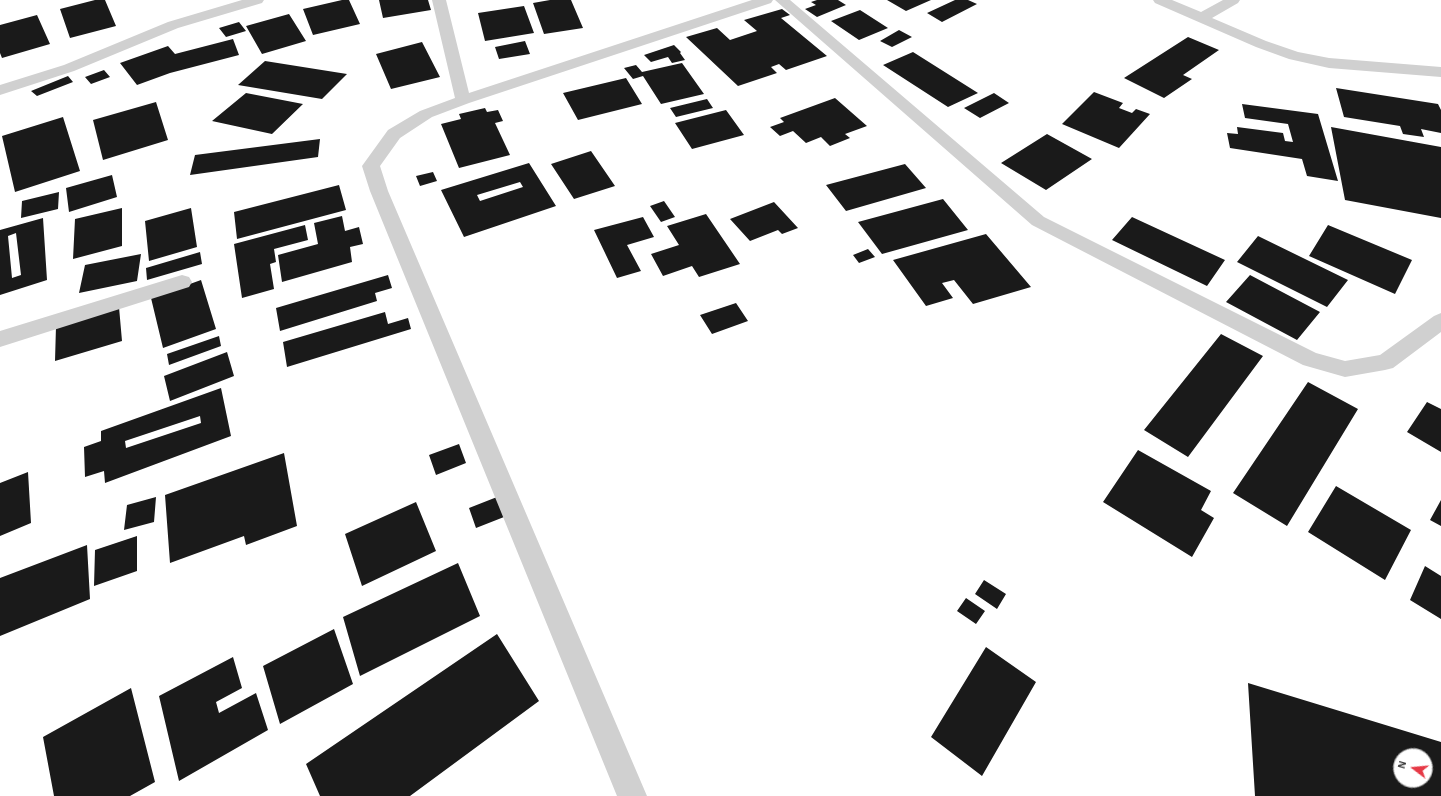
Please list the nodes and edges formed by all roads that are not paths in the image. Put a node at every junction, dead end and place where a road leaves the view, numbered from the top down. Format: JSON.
{"nodes":[{"id":1,"x":257,"y":0,"type":"edge"},
{"id":2,"x":439,"y":0,"type":"edge"},
{"id":3,"x":766,"y":0,"type":"edge"},
{"id":4,"x":782,"y":0,"type":"edge"},
{"id":5,"x":1160,"y":0,"type":"edge"},
{"id":6,"x":1233,"y":0,"type":"edge"},
{"id":7,"x":1200,"y":18,"type":"junction"},
{"id":8,"x":1441,"y":72,"type":"edge"},
{"id":9,"x":0,"y":90,"type":"edge"},
{"id":10,"x":463,"y":100,"type":"junction"},
{"id":11,"x":182,"y":282,"type":"dead end"},
{"id":12,"x":1441,"y":322,"type":"edge"},
{"id":13,"x":0,"y":339,"type":"edge"},
{"id":14,"x":632,"y":796,"type":"edge"}],
"edges":[{"from":1,"to":9,"type":"street"},
{"from":2,"to":10,"type":"street"},
{"from":3,"to":10,"type":"street"},
{"from":4,"to":12,"type":"street"},
{"from":5,"to":7,"type":"street"},
{"from":6,"to":7,"type":"street"},
{"from":7,"to":8,"type":"street"},
{"from":10,"to":14,"type":"street"},
{"from":11,"to":13,"type":"street"}]}
